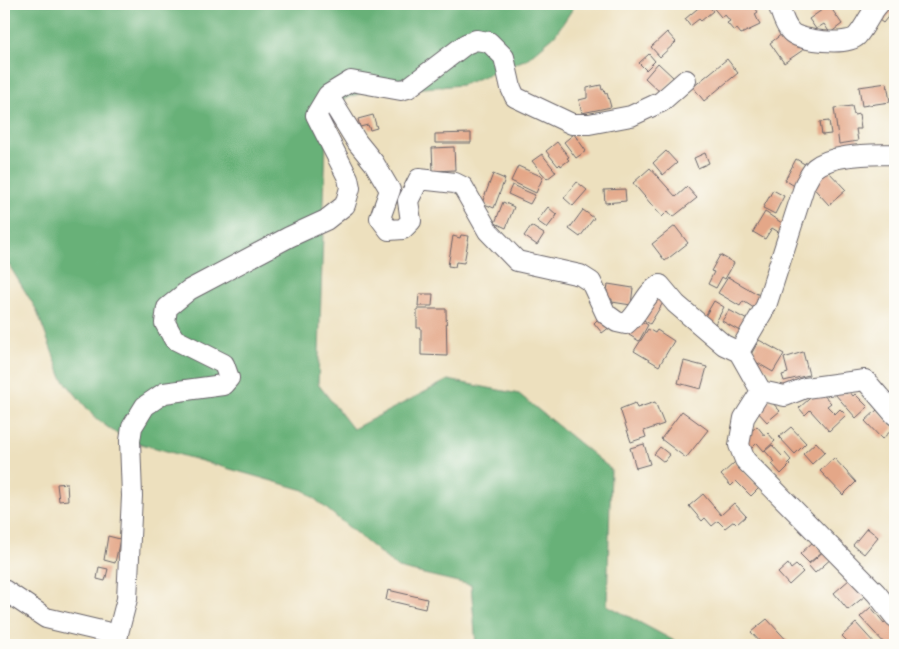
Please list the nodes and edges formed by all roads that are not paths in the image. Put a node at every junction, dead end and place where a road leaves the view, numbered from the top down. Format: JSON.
{"nodes":[{"id":1,"x":778,"y":4,"type":"edge"},
{"id":2,"x":879,"y":4,"type":"edge"},
{"id":3,"x":686,"y":80,"type":"dead end"},
{"id":4,"x":328,"y":95,"type":"junction"},
{"id":5,"x":895,"y":154,"type":"edge"},
{"id":6,"x":739,"y":352,"type":"junction"},
{"id":7,"x":761,"y":391,"type":"junction"},
{"id":8,"x":895,"y":415,"type":"edge"},
{"id":9,"x":4,"y":590,"type":"edge"},
{"id":10,"x":895,"y":616,"type":"edge"},
{"id":11,"x":117,"y":640,"type":"edge"}],
"edges":[{"from":1,"to":2,"type":"street"},
{"from":3,"to":4,"type":"street"},
{"from":4,"to":6,"type":"street"},
{"from":4,"to":11,"type":"street"},
{"from":5,"to":6,"type":"street"},
{"from":6,"to":7,"type":"street"},
{"from":7,"to":8,"type":"street"},
{"from":7,"to":10,"type":"street"},
{"from":9,"to":11,"type":"street"}]}
